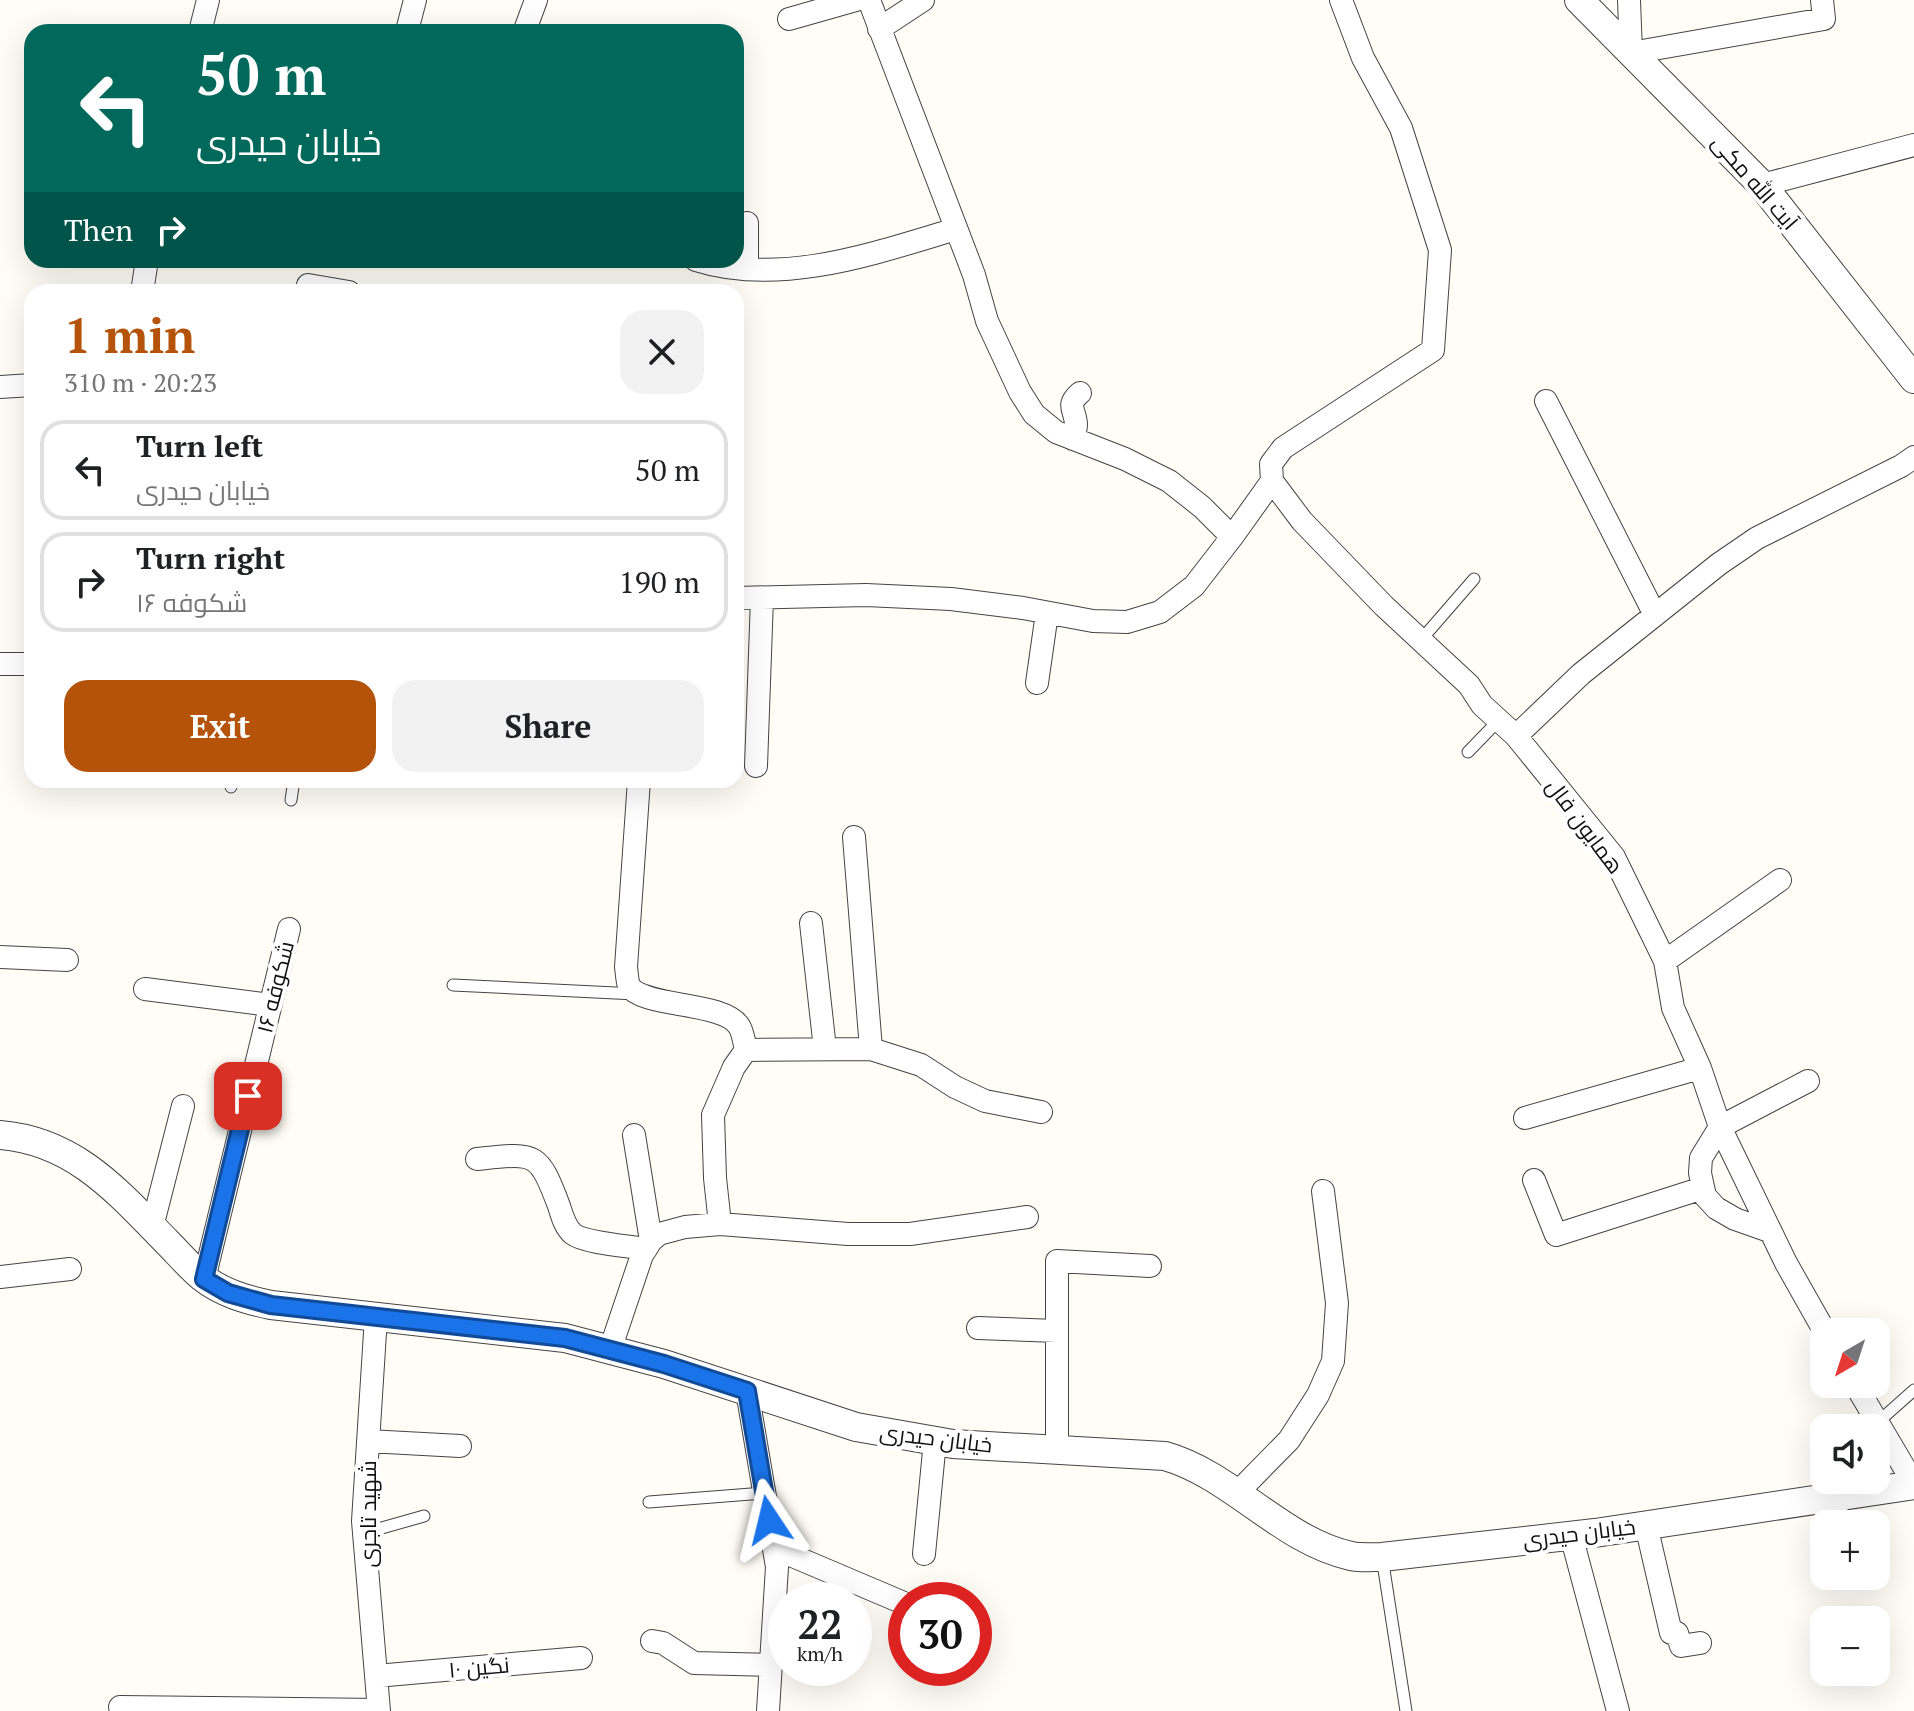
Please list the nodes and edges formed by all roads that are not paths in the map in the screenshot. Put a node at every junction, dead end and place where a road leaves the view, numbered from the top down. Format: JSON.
{"nodes":[{"id":1,"x":208,"y":0,"type":"edge"},
{"id":2,"x":415,"y":0,"type":"edge"},
{"id":3,"x":536,"y":0,"type":"edge"},
{"id":4,"x":856,"y":0,"type":"edge"},
{"id":5,"x":869,"y":0,"type":"edge"},
{"id":6,"x":923,"y":0,"type":"edge"},
{"id":7,"x":1341,"y":0,"type":"edge"},
{"id":8,"x":1579,"y":0,"type":"edge"},
{"id":9,"x":1629,"y":0,"type":"edge"},
{"id":10,"x":1822,"y":0,"type":"edge"},
{"id":11,"x":789,"y":19,"type":"dead end"},
{"id":12,"x":202,"y":24,"type":"edge"},
{"id":13,"x":409,"y":24,"type":"edge"},
{"id":14,"x":527,"y":24,"type":"edge"},
{"id":15,"x":879,"y":29,"type":"junction"},
{"id":16,"x":1631,"y":53,"type":"junction"},
{"id":17,"x":1914,"y":145,"type":"edge"},
{"id":18,"x":1762,"y":185,"type":"junction"},
{"id":19,"x":747,"y":223,"type":"dead end"},
{"id":20,"x":956,"y":229,"type":"junction"},
{"id":21,"x":744,"y":268,"type":"edge"},
{"id":22,"x":747,"y":268,"type":"junction"},
{"id":23,"x":1914,"y":379,"type":"edge"},
{"id":24,"x":24,"y":386,"type":"edge"},
{"id":25,"x":0,"y":387,"type":"edge"},
{"id":26,"x":1080,"y":393,"type":"dead end"},
{"id":27,"x":1546,"y":401,"type":"dead end"},
{"id":28,"x":1073,"y":439,"type":"junction"},
{"id":29,"x":1914,"y":457,"type":"edge"},
{"id":30,"x":1272,"y":481,"type":"junction"},
{"id":31,"x":1232,"y":537,"type":"junction"},
{"id":32,"x":1474,"y":579,"type":"dead end"},
{"id":33,"x":744,"y":598,"type":"edge"},
{"id":34,"x":762,"y":598,"type":"junction"},
{"id":35,"x":1047,"y":613,"type":"junction"},
{"id":36,"x":1655,"y":615,"type":"junction"},
{"id":37,"x":1421,"y":640,"type":"junction"},
{"id":38,"x":0,"y":664,"type":"edge"},
{"id":39,"x":24,"y":664,"type":"edge"},
{"id":40,"x":1037,"y":683,"type":"dead end"},
{"id":41,"x":1499,"y":720,"type":"junction"},
{"id":42,"x":1516,"y":736,"type":"junction"},
{"id":43,"x":1468,"y":752,"type":"dead end"},
{"id":44,"x":756,"y":766,"type":"dead end"},
{"id":45,"x":293,"y":788,"type":"edge"},
{"id":46,"x":638,"y":788,"type":"edge"},
{"id":47,"x":291,"y":800,"type":"dead end"},
{"id":48,"x":854,"y":837,"type":"dead end"},
{"id":49,"x":1780,"y":880,"type":"dead end"},
{"id":50,"x":811,"y":923,"type":"dead end"},
{"id":51,"x":289,"y":929,"type":"dead end"},
{"id":52,"x":0,"y":957,"type":"edge"},
{"id":53,"x":67,"y":960,"type":"dead end"},
{"id":54,"x":1665,"y":961,"type":"junction"},
{"id":55,"x":453,"y":985,"type":"dead end"},
{"id":56,"x":145,"y":989,"type":"dead end"},
{"id":57,"x":638,"y":994,"type":"junction"},
{"id":58,"x":270,"y":1005,"type":"junction"},
{"id":59,"x":825,"y":1049,"type":"junction"},
{"id":60,"x":871,"y":1049,"type":"junction"},
{"id":61,"x":746,"y":1050,"type":"junction"},
{"id":62,"x":1700,"y":1068,"type":"junction"},
{"id":63,"x":1808,"y":1081,"type":"dead end"},
{"id":64,"x":183,"y":1106,"type":"dead end"},
{"id":65,"x":1041,"y":1112,"type":"dead end"},
{"id":66,"x":1525,"y":1118,"type":"dead end"},
{"id":67,"x":1720,"y":1127,"type":"junction"},
{"id":68,"x":0,"y":1135,"type":"edge"},
{"id":69,"x":634,"y":1135,"type":"dead end"},
{"id":70,"x":477,"y":1159,"type":"dead end"},
{"id":71,"x":1534,"y":1180,"type":"dead end"},
{"id":72,"x":1703,"y":1188,"type":"junction"},
{"id":73,"x":1323,"y":1191,"type":"dead end"},
{"id":74,"x":1027,"y":1217,"type":"dead end"},
{"id":75,"x":720,"y":1224,"type":"junction"},
{"id":76,"x":152,"y":1227,"type":"junction"},
{"id":77,"x":1769,"y":1231,"type":"junction"},
{"id":78,"x":648,"y":1245,"type":"junction"},
{"id":79,"x":1150,"y":1266,"type":"dead end"},
{"id":80,"x":70,"y":1269,"type":"dead end"},
{"id":81,"x":0,"y":1277,"type":"edge"},
{"id":82,"x":204,"y":1279,"type":"junction"},
{"id":83,"x":376,"y":1317,"type":"junction"},
{"id":84,"x":1817,"y":1318,"type":"edge"},
{"id":85,"x":978,"y":1328,"type":"dead end"},
{"id":86,"x":1057,"y":1331,"type":"junction"},
{"id":87,"x":610,"y":1350,"type":"junction"},
{"id":88,"x":1914,"y":1390,"type":"edge"},
{"id":89,"x":747,"y":1391,"type":"junction"},
{"id":90,"x":1887,"y":1414,"type":"edge"},
{"id":91,"x":368,"y":1441,"type":"junction"},
{"id":92,"x":935,"y":1441,"type":"junction"},
{"id":93,"x":1890,"y":1443,"type":"edge"},
{"id":94,"x":460,"y":1446,"type":"dead end"},
{"id":95,"x":1057,"y":1450,"type":"junction"},
{"id":96,"x":1914,"y":1484,"type":"edge"},
{"id":97,"x":764,"y":1493,"type":"junction"},
{"id":98,"x":1236,"y":1494,"type":"junction"},
{"id":99,"x":649,"y":1502,"type":"dead end"},
{"id":100,"x":1842,"y":1510,"type":"edge"},
{"id":101,"x":1810,"y":1512,"type":"edge"},
{"id":102,"x":424,"y":1516,"type":"dead end"},
{"id":103,"x":1646,"y":1525,"type":"junction"},
{"id":104,"x":364,"y":1533,"type":"junction"},
{"id":105,"x":1571,"y":1535,"type":"junction"},
{"id":106,"x":774,"y":1548,"type":"junction"},
{"id":107,"x":924,"y":1554,"type":"dead end"},
{"id":108,"x":1382,"y":1557,"type":"junction"},
{"id":109,"x":776,"y":1582,"type":"edge"},
{"id":110,"x":888,"y":1596,"type":"edge"},
{"id":111,"x":652,"y":1641,"type":"dead end"},
{"id":112,"x":1700,"y":1643,"type":"dead end"},
{"id":113,"x":581,"y":1658,"type":"dead end"},
{"id":114,"x":768,"y":1665,"type":"edge"},
{"id":115,"x":376,"y":1676,"type":"junction"},
{"id":116,"x":770,"y":1686,"type":"edge"},
{"id":117,"x":120,"y":1707,"type":"dead end"},
{"id":118,"x":379,"y":1710,"type":"edge"},
{"id":119,"x":768,"y":1711,"type":"edge"},
{"id":120,"x":1406,"y":1711,"type":"edge"},
{"id":121,"x":1618,"y":1711,"type":"edge"}],
"edges":[{"from":1,"to":12,"type":"street"},
{"from":2,"to":13,"type":"street"},
{"from":3,"to":14,"type":"street"},
{"from":4,"to":11,"type":"street"},
{"from":5,"to":15,"type":"street"},
{"from":6,"to":15,"type":"street"},
{"from":7,"to":30,"type":"street"},
{"from":8,"to":16,"type":"street","name":"آیت الله مکی"},
{"from":9,"to":16,"type":"street"},
{"from":10,"to":16,"type":"street"},
{"from":15,"to":20,"type":"street"},
{"from":16,"to":18,"type":"street","name":"آیت الله مکی"},
{"from":17,"to":18,"type":"street"},
{"from":18,"to":23,"type":"street","name":"آیت الله مکی"},
{"from":19,"to":22,"type":"street"},
{"from":20,"to":22,"type":"street"},
{"from":20,"to":28,"type":"street"},
{"from":21,"to":22,"type":"street"},
{"from":24,"to":25,"type":"street"},
{"from":26,"to":28,"type":"street"},
{"from":27,"to":36,"type":"street"},
{"from":28,"to":31,"type":"street"},
{"from":29,"to":36,"type":"street"},
{"from":30,"to":31,"type":"street"},
{"from":30,"to":37,"type":"street","name":"همایون فال"},
{"from":31,"to":35,"type":"street"},
{"from":32,"to":37,"type":"lane"},
{"from":33,"to":34,"type":"street"},
{"from":34,"to":35,"type":"street"},
{"from":34,"to":44,"type":"street"},
{"from":35,"to":40,"type":"street"},
{"from":36,"to":42,"type":"street"},
{"from":37,"to":41,"type":"street","name":"همایون فال"},
{"from":38,"to":39,"type":"street"},
{"from":41,"to":42,"type":"street","name":"همایون فال"},
{"from":41,"to":43,"type":"lane"},
{"from":42,"to":54,"type":"street","name":"همایون فال"},
{"from":45,"to":47,"type":"lane"},
{"from":46,"to":57,"type":"street"},
{"from":48,"to":60,"type":"street"},
{"from":49,"to":54,"type":"street"},
{"from":50,"to":59,"type":"street"},
{"from":51,"to":58,"type":"street","name":"شکوفه ۱۶"},
{"from":52,"to":53,"type":"street"},
{"from":54,"to":62,"type":"street","name":"همایون فال"},
{"from":55,"to":57,"type":"lane"},
{"from":56,"to":58,"type":"street"},
{"from":57,"to":61,"type":"street"},
{"from":58,"to":82,"type":"street","name":"شکوفه ۱۶"},
{"from":59,"to":60,"type":"street"},
{"from":59,"to":61,"type":"street"},
{"from":60,"to":65,"type":"street"},
{"from":61,"to":75,"type":"street"},
{"from":62,"to":66,"type":"street"},
{"from":62,"to":67,"type":"street","name":"همایون فال"},
{"from":63,"to":67,"type":"street"},
{"from":64,"to":76,"type":"street"},
{"from":67,"to":72,"type":"street"},
{"from":67,"to":77,"type":"street","name":"همایون فال"},
{"from":68,"to":76,"type":"street","name":"خیابان حیدری"},
{"from":69,"to":78,"type":"street"},
{"from":70,"to":78,"type":"street"},
{"from":71,"to":72,"type":"street"},
{"from":72,"to":77,"type":"street"},
{"from":73,"to":98,"type":"street"},
{"from":74,"to":75,"type":"street"},
{"from":75,"to":78,"type":"street"},
{"from":76,"to":82,"type":"street","name":"خیابان حیدری"},
{"from":77,"to":84,"type":"street","name":"همایون فال"},
{"from":78,"to":87,"type":"street"},
{"from":79,"to":86,"type":"street"},
{"from":80,"to":81,"type":"street"},
{"from":82,"to":83,"type":"street","name":"خیابان حیدری"},
{"from":83,"to":87,"type":"street","name":"خیابان حیدری"},
{"from":83,"to":91,"type":"street","name":"شهید تاجری"},
{"from":85,"to":86,"type":"street"},
{"from":86,"to":95,"type":"street"},
{"from":87,"to":89,"type":"street","name":"خیابان حیدری"},
{"from":88,"to":90,"type":"lane"},
{"from":89,"to":92,"type":"street","name":"خیابان حیدری"},
{"from":89,"to":97,"type":"street"},
{"from":91,"to":94,"type":"street"},
{"from":91,"to":104,"type":"street","name":"شهید تاجری"},
{"from":92,"to":95,"type":"street","name":"خیابان حیدری"},
{"from":92,"to":107,"type":"street"},
{"from":93,"to":96,"type":"street"},
{"from":95,"to":98,"type":"street","name":"خیابان حیدری"},
{"from":96,"to":100,"type":"street","name":"خیابان حیدری"},
{"from":97,"to":99,"type":"lane"},
{"from":97,"to":106,"type":"street"},
{"from":98,"to":108,"type":"street","name":"خیابان حیدری"},
{"from":101,"to":103,"type":"street","name":"خیابان حیدری"},
{"from":102,"to":104,"type":"lane"},
{"from":103,"to":105,"type":"street","name":"خیابان حیدری"},
{"from":103,"to":112,"type":"street"},
{"from":104,"to":115,"type":"street","name":"شهید تاجری"},
{"from":105,"to":108,"type":"street","name":"خیابان حیدری"},
{"from":105,"to":121,"type":"street"},
{"from":106,"to":109,"type":"street"},
{"from":106,"to":110,"type":"street"},
{"from":108,"to":120,"type":"lane"},
{"from":111,"to":114,"type":"street"},
{"from":113,"to":115,"type":"street","name":"نگین ۱۰"},
{"from":115,"to":118,"type":"street","name":"شهید تاجری"},
{"from":116,"to":119,"type":"street"},
{"from":117,"to":118,"type":"street"}]}
